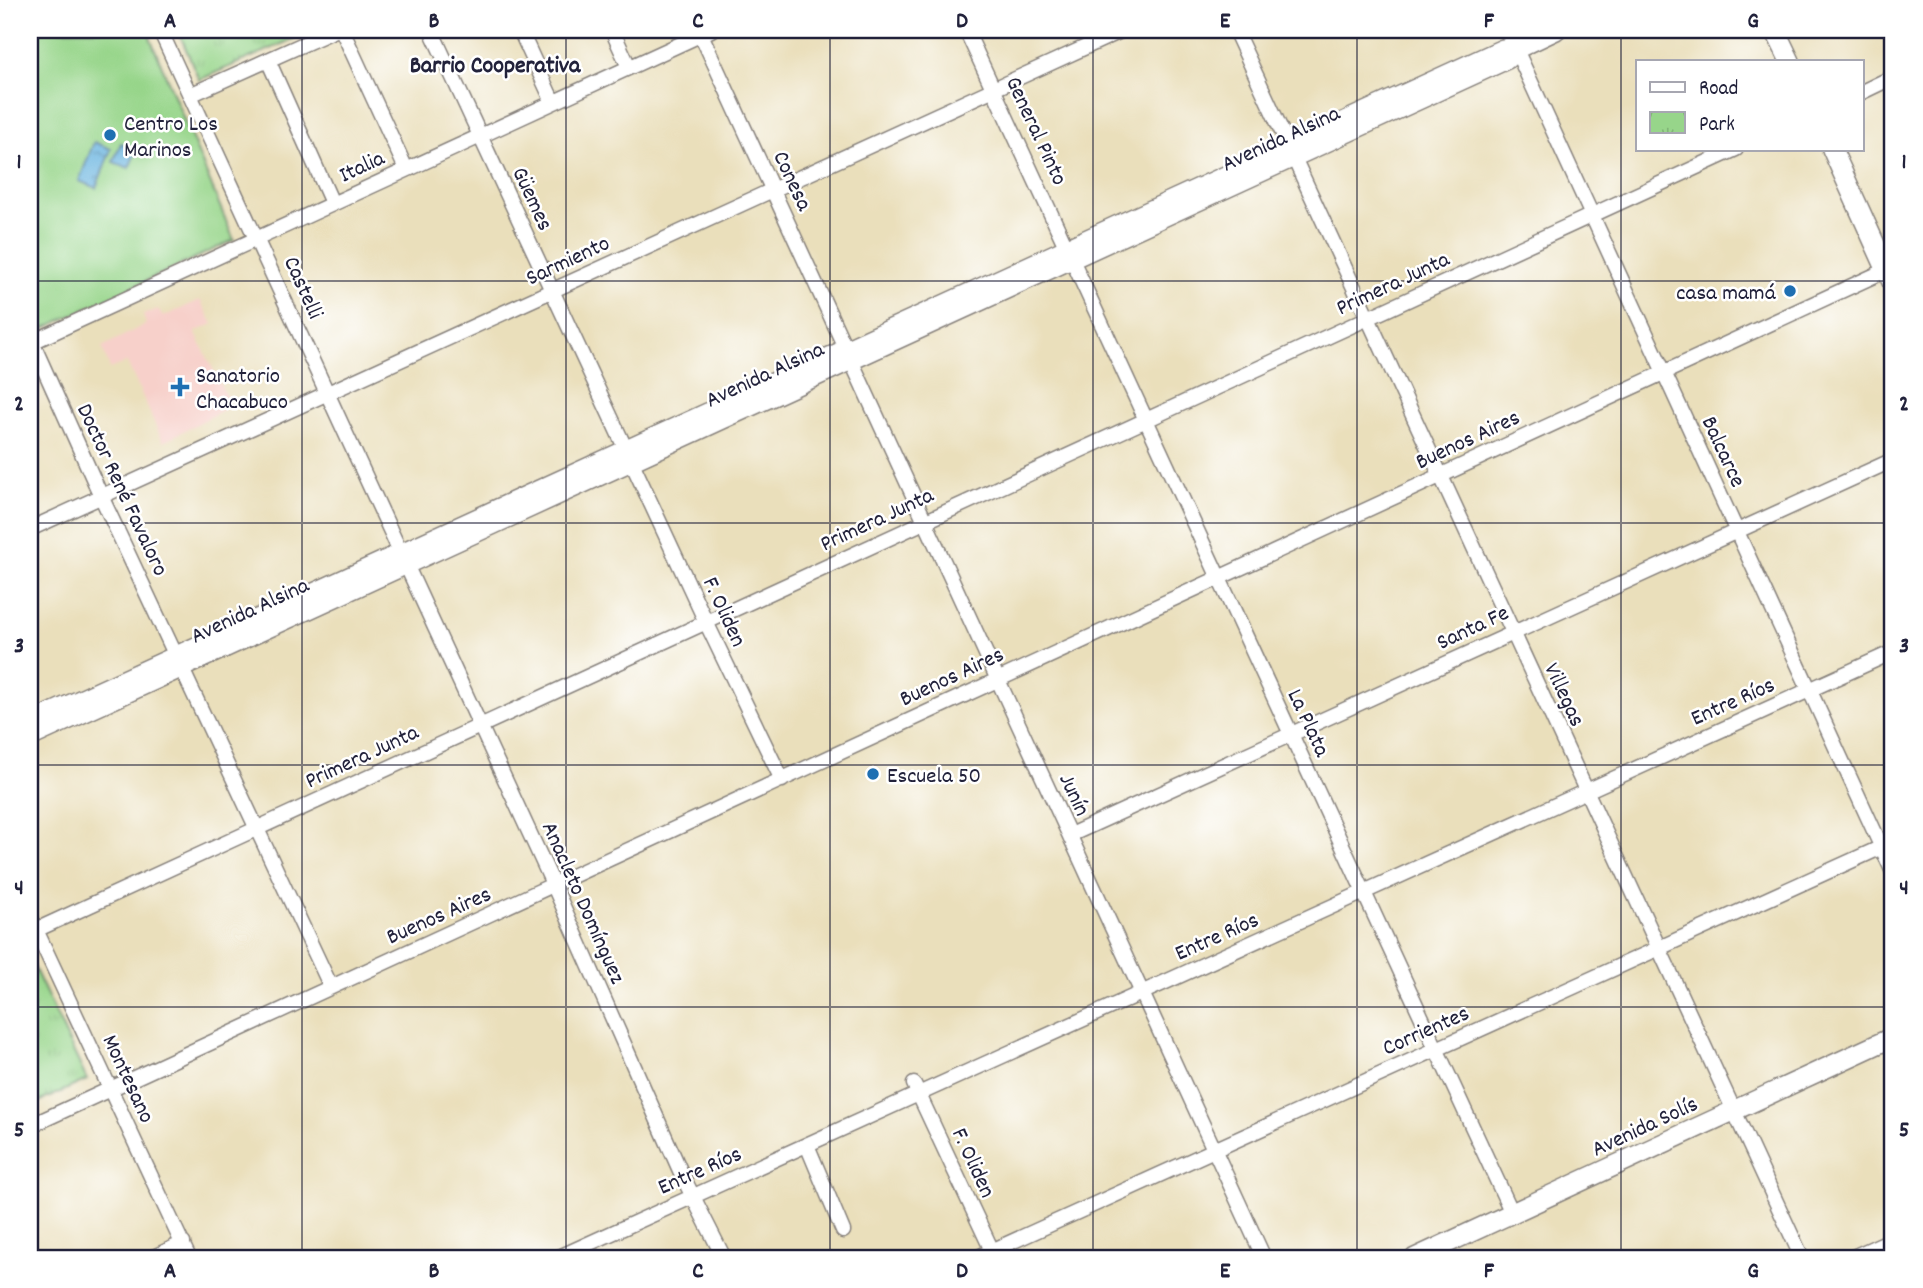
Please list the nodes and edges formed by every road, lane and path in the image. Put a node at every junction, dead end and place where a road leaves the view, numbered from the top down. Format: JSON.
{"nodes":[{"id":1,"x":160,"y":30,"type":"edge"},
{"id":2,"x":335,"y":30,"type":"edge"},
{"id":3,"x":342,"y":30,"type":"edge"},
{"id":4,"x":431,"y":30,"type":"edge"},
{"id":5,"x":520,"y":30,"type":"edge"},
{"id":6,"x":612,"y":30,"type":"edge"},
{"id":7,"x":967,"y":30,"type":"edge"},
{"id":8,"x":1124,"y":30,"type":"edge"},
{"id":9,"x":1235,"y":30,"type":"edge"},
{"id":10,"x":1507,"y":30,"type":"edge"},
{"id":11,"x":1556,"y":30,"type":"edge"},
{"id":12,"x":1775,"y":30,"type":"edge"},
{"id":13,"x":1788,"y":30,"type":"edge"},
{"id":14,"x":704,"y":31,"type":"edge"},
{"id":15,"x":1516,"y":49,"type":"junction"},
{"id":16,"x":268,"y":60,"type":"junction"},
{"id":17,"x":1790,"y":60,"type":"edge"},
{"id":18,"x":1802,"y":60,"type":"edge"},
{"id":19,"x":629,"y":67,"type":"junction"},
{"id":20,"x":1893,"y":77,"type":"edge"},
{"id":21,"x":994,"y":89,"type":"junction"},
{"id":22,"x":1864,"y":91,"type":"edge"},
{"id":23,"x":190,"y":95,"type":"junction"},
{"id":24,"x":553,"y":102,"type":"junction"},
{"id":25,"x":481,"y":135,"type":"junction"},
{"id":26,"x":1734,"y":150,"type":"edge"},
{"id":27,"x":1832,"y":150,"type":"edge"},
{"id":28,"x":1841,"y":150,"type":"edge"},
{"id":29,"x":1292,"y":153,"type":"junction"},
{"id":30,"x":406,"y":169,"type":"junction"},
{"id":31,"x":773,"y":190,"type":"junction"},
{"id":32,"x":332,"y":203,"type":"junction"},
{"id":33,"x":1592,"y":215,"type":"junction"},
{"id":34,"x":257,"y":237,"type":"junction"},
{"id":35,"x":1070,"y":254,"type":"junction"},
{"id":36,"x":1892,"y":272,"type":"edge"},
{"id":37,"x":552,"y":290,"type":"junction"},
{"id":38,"x":1368,"y":317,"type":"junction"},
{"id":39,"x":31,"y":343,"type":"edge"},
{"id":40,"x":850,"y":355,"type":"junction"},
{"id":41,"x":1664,"y":372,"type":"junction"},
{"id":42,"x":328,"y":393,"type":"junction"},
{"id":43,"x":1146,"y":419,"type":"junction"},
{"id":44,"x":629,"y":456,"type":"junction"},
{"id":45,"x":1893,"y":460,"type":"edge"},
{"id":46,"x":1440,"y":475,"type":"junction"},
{"id":47,"x":101,"y":496,"type":"junction"},
{"id":48,"x":925,"y":521,"type":"junction"},
{"id":49,"x":30,"y":529,"type":"edge"},
{"id":50,"x":1737,"y":530,"type":"junction"},
{"id":51,"x":404,"y":559,"type":"junction"},
{"id":52,"x":1218,"y":577,"type":"junction"},
{"id":53,"x":706,"y":622,"type":"junction"},
{"id":54,"x":1513,"y":633,"type":"junction"},
{"id":55,"x":1893,"y":652,"type":"edge"},
{"id":56,"x":178,"y":661,"type":"junction"},
{"id":57,"x":996,"y":678,"type":"junction"},
{"id":58,"x":1810,"y":690,"type":"junction"},
{"id":59,"x":30,"y":723,"type":"edge"},
{"id":60,"x":480,"y":725,"type":"junction"},
{"id":61,"x":1291,"y":734,"type":"junction"},
{"id":62,"x":30,"y":737,"type":"edge"},
{"id":63,"x":782,"y":780,"type":"junction"},
{"id":64,"x":1586,"y":792,"type":"junction"},
{"id":65,"x":256,"y":828,"type":"junction"},
{"id":66,"x":1070,"y":835,"type":"junction"},
{"id":67,"x":1888,"y":845,"type":"edge"},
{"id":68,"x":1893,"y":872,"type":"edge"},
{"id":69,"x":554,"y":886,"type":"junction"},
{"id":70,"x":1364,"y":892,"type":"junction"},
{"id":71,"x":33,"y":923,"type":"edge"},
{"id":72,"x":1659,"y":948,"type":"junction"},
{"id":73,"x":331,"y":987,"type":"junction"},
{"id":74,"x":1142,"y":993,"type":"junction"},
{"id":75,"x":1893,"y":1037,"type":"edge"},
{"id":76,"x":1436,"y":1049,"type":"junction"},
{"id":77,"x":110,"y":1089,"type":"junction"},
{"id":78,"x":916,"y":1089,"type":"junction"},
{"id":79,"x":1733,"y":1111,"type":"junction"},
{"id":80,"x":30,"y":1126,"type":"edge"},
{"id":81,"x":807,"y":1145,"type":"junction"},
{"id":82,"x":1214,"y":1150,"type":"junction"},
{"id":83,"x":693,"y":1196,"type":"junction"},
{"id":84,"x":1512,"y":1213,"type":"junction"},
{"id":85,"x":843,"y":1231,"type":"dead end"},
{"id":86,"x":1893,"y":1239,"type":"edge"},
{"id":87,"x":183,"y":1243,"type":"junction"},
{"id":88,"x":994,"y":1254,"type":"edge"},
{"id":89,"x":152,"y":1258,"type":"edge"},
{"id":90,"x":190,"y":1258,"type":"edge"},
{"id":91,"x":557,"y":1258,"type":"edge"},
{"id":92,"x":724,"y":1258,"type":"edge"},
{"id":93,"x":976,"y":1258,"type":"edge"},
{"id":94,"x":1264,"y":1258,"type":"edge"},
{"id":95,"x":1415,"y":1258,"type":"edge"},
{"id":96,"x":1802,"y":1258,"type":"edge"},
{"id":97,"x":1851,"y":1258,"type":"edge"}],
"edges":[{"from":1,"to":23,"type":"street","name":"Castelli"},
{"from":2,"to":16,"type":"street"},
{"from":3,"to":30,"type":"street"},
{"from":4,"to":25,"type":"street","name":"Güemes"},
{"from":5,"to":24,"type":"street"},
{"from":6,"to":19,"type":"street"},
{"from":7,"to":21,"type":"street","name":"General Pinto"},
{"from":8,"to":21,"type":"street","name":"Sarmiento"},
{"from":9,"to":29,"type":"street","name":"Villegas"},
{"from":10,"to":15,"type":"street","name":"Balcarce"},
{"from":11,"to":15,"type":"street","name":"Avenida Alsina"},
{"from":12,"to":17,"type":"street"},
{"from":13,"to":18,"type":"street"},
{"from":14,"to":19,"type":"street","name":"Italia"},
{"from":14,"to":31,"type":"street","name":"Conesa"},
{"from":15,"to":29,"type":"street","name":"Avenida Alsina"},
{"from":15,"to":33,"type":"street","name":"Balcarce"},
{"from":16,"to":23,"type":"street"},
{"from":16,"to":32,"type":"street"},
{"from":19,"to":24,"type":"street","name":"Italia"},
{"from":20,"to":22,"type":"street"},
{"from":21,"to":31,"type":"street","name":"Sarmiento"},
{"from":21,"to":35,"type":"street","name":"General Pinto"},
{"from":23,"to":34,"type":"street","name":"Castelli"},
{"from":24,"to":25,"type":"street","name":"Italia"},
{"from":25,"to":30,"type":"street","name":"Italia"},
{"from":25,"to":37,"type":"street","name":"Güemes"},
{"from":26,"to":33,"type":"street","name":"Primera Junta"},
{"from":27,"to":36,"type":"street"},
{"from":28,"to":36,"type":"street"},
{"from":29,"to":35,"type":"street","name":"Avenida Alsina"},
{"from":29,"to":38,"type":"street","name":"Villegas"},
{"from":30,"to":32,"type":"street","name":"Italia"},
{"from":31,"to":37,"type":"street","name":"Sarmiento"},
{"from":31,"to":40,"type":"street","name":"Conesa"},
{"from":32,"to":34,"type":"street","name":"Italia"},
{"from":33,"to":38,"type":"street","name":"Primera Junta"},
{"from":33,"to":41,"type":"street","name":"Balcarce"},
{"from":34,"to":39,"type":"street","name":"Italia"},
{"from":34,"to":42,"type":"street","name":"Castelli"},
{"from":35,"to":40,"type":"street","name":"Avenida Alsina"},
{"from":35,"to":43,"type":"street","name":"La Plata"},
{"from":36,"to":41,"type":"street","name":"Buenos Aires"},
{"from":37,"to":42,"type":"street","name":"Sarmiento"},
{"from":37,"to":44,"type":"street","name":"Güemes"},
{"from":38,"to":43,"type":"street","name":"Primera Junta"},
{"from":38,"to":46,"type":"street","name":"Villegas"},
{"from":39,"to":47,"type":"street","name":"Doctor René Favaloro"},
{"from":40,"to":44,"type":"street","name":"Avenida Alsina"},
{"from":40,"to":48,"type":"street","name":"Junín"},
{"from":41,"to":46,"type":"street","name":"Buenos Aires"},
{"from":41,"to":50,"type":"street","name":"Balcarce"},
{"from":42,"to":47,"type":"street","name":"Sarmiento"},
{"from":42,"to":51,"type":"street","name":"Castelli"},
{"from":43,"to":48,"type":"street","name":"Primera Junta"},
{"from":43,"to":52,"type":"street","name":"La Plata"},
{"from":44,"to":51,"type":"street","name":"Avenida Alsina"},
{"from":44,"to":53,"type":"street","name":"F. Oliden"},
{"from":45,"to":50,"type":"street","name":"Santa Fe"},
{"from":46,"to":52,"type":"street","name":"Buenos Aires"},
{"from":46,"to":54,"type":"street","name":"Villegas"},
{"from":47,"to":49,"type":"street","name":"Sarmiento"},
{"from":47,"to":56,"type":"street","name":"Doctor René Favaloro"},
{"from":48,"to":53,"type":"street","name":"Primera Junta"},
{"from":48,"to":57,"type":"street","name":"Junín"},
{"from":50,"to":54,"type":"street","name":"Santa Fe"},
{"from":50,"to":58,"type":"street","name":"Balcarce"},
{"from":51,"to":56,"type":"street","name":"Avenida Alsina"},
{"from":51,"to":60,"type":"street","name":"Anacleto Domínguez"},
{"from":52,"to":57,"type":"street","name":"Buenos Aires"},
{"from":52,"to":61,"type":"street","name":"La Plata"},
{"from":53,"to":60,"type":"street","name":"Primera Junta"},
{"from":53,"to":63,"type":"street","name":"F. Oliden"},
{"from":54,"to":61,"type":"street","name":"Santa Fe"},
{"from":54,"to":64,"type":"street","name":"Villegas"},
{"from":55,"to":58,"type":"street","name":"Entre Ríos"},
{"from":56,"to":59,"type":"street","name":"Avenida Alsina"},
{"from":56,"to":62,"type":"street","name":"Avenida Alsina"},
{"from":56,"to":65,"type":"street","name":"Doctor René Favaloro"},
{"from":57,"to":63,"type":"street","name":"Buenos Aires"},
{"from":57,"to":66,"type":"street","name":"Junín"},
{"from":58,"to":64,"type":"street","name":"Entre Ríos"},
{"from":58,"to":67,"type":"street","name":"Balcarce"},
{"from":60,"to":65,"type":"street","name":"Primera Junta"},
{"from":60,"to":69,"type":"street","name":"Anacleto Domínguez"},
{"from":61,"to":66,"type":"street","name":"Santa Fe"},
{"from":61,"to":70,"type":"street","name":"La Plata"},
{"from":63,"to":69,"type":"street","name":"Buenos Aires"},
{"from":64,"to":70,"type":"street","name":"Entre Ríos"},
{"from":64,"to":72,"type":"street","name":"Villegas"},
{"from":65,"to":71,"type":"street","name":"Primera Junta"},
{"from":65,"to":73,"type":"street","name":"Doctor René Favaloro"},
{"from":66,"to":74,"type":"street","name":"Junín"},
{"from":67,"to":68,"type":"street","name":"Balcarce"},
{"from":67,"to":72,"type":"street","name":"Corrientes"},
{"from":69,"to":73,"type":"street","name":"Buenos Aires"},
{"from":69,"to":83,"type":"street","name":"Anacleto Domínguez"},
{"from":70,"to":74,"type":"street","name":"Entre Ríos"},
{"from":70,"to":76,"type":"street","name":"La Plata"},
{"from":71,"to":77,"type":"street","name":"Montesano"},
{"from":72,"to":76,"type":"street","name":"Corrientes"},
{"from":72,"to":79,"type":"street","name":"Villegas"},
{"from":73,"to":77,"type":"street","name":"Buenos Aires"},
{"from":74,"to":78,"type":"street","name":"Entre Ríos"},
{"from":74,"to":82,"type":"street","name":"Junín"},
{"from":75,"to":79,"type":"street","name":"Avenida Solís"},
{"from":76,"to":82,"type":"street","name":"Corrientes"},
{"from":76,"to":84,"type":"street","name":"La Plata"},
{"from":77,"to":80,"type":"street","name":"Buenos Aires"},
{"from":77,"to":87,"type":"street","name":"Montesano"},
{"from":78,"to":81,"type":"street","name":"Entre Ríos"},
{"from":78,"to":88,"type":"street","name":"F. Oliden"},
{"from":79,"to":84,"type":"street","name":"Avenida Solís"},
{"from":79,"to":96,"type":"street","name":"Villegas"},
{"from":81,"to":83,"type":"street","name":"Entre Ríos"},
{"from":81,"to":85,"type":"street"},
{"from":82,"to":88,"type":"street","name":"Corrientes"},
{"from":82,"to":94,"type":"street","name":"Junín"},
{"from":83,"to":91,"type":"street","name":"Entre Ríos"},
{"from":83,"to":92,"type":"street","name":"Anacleto Domínguez"},
{"from":84,"to":95,"type":"street","name":"Avenida Solís"},
{"from":86,"to":97,"type":"street"},
{"from":87,"to":89,"type":"street"},
{"from":87,"to":90,"type":"street","name":"Montesano"},
{"from":88,"to":93,"type":"street","name":"Corrientes"}]}
